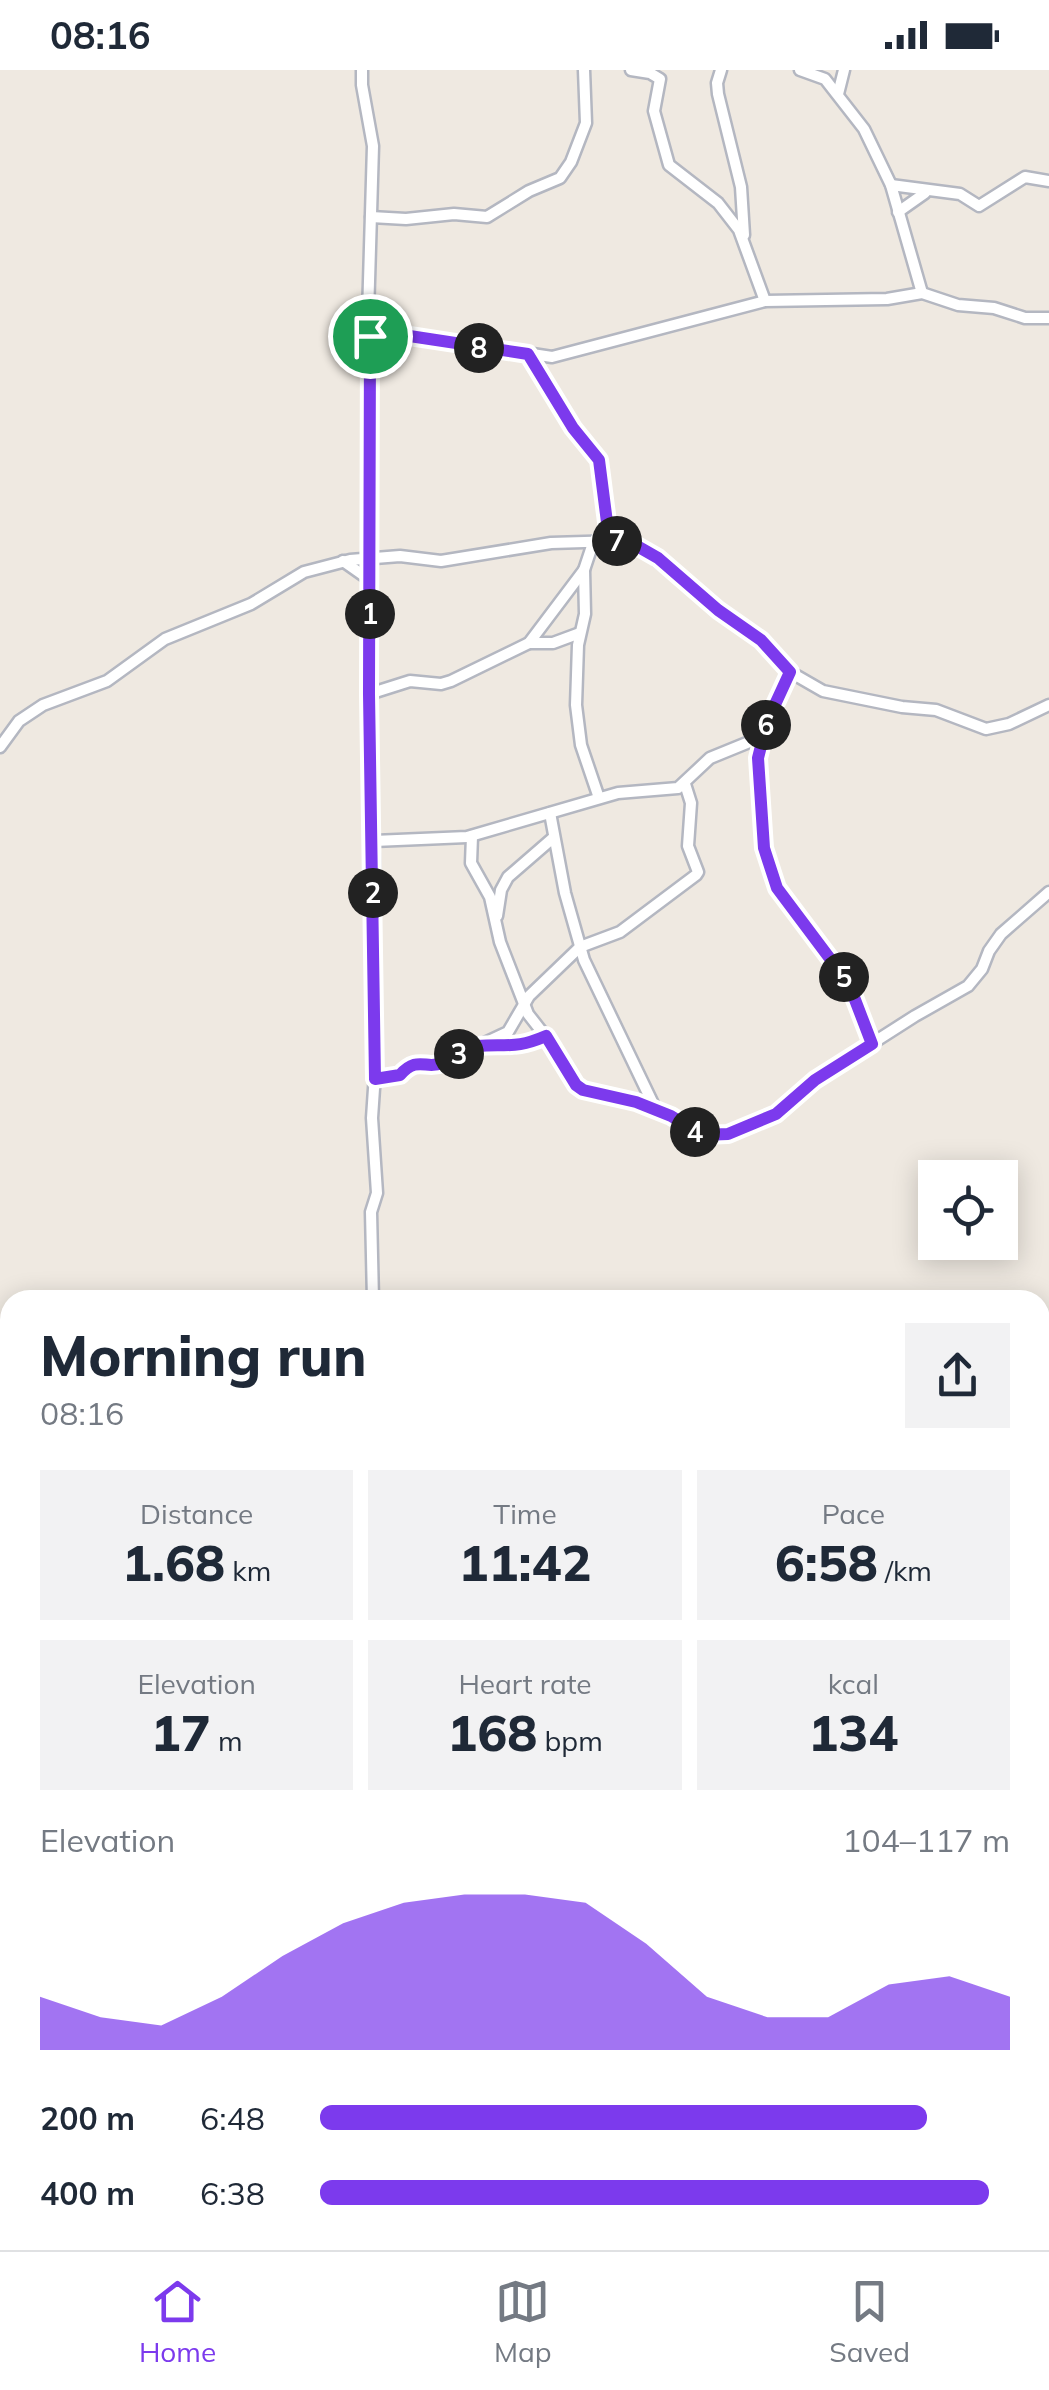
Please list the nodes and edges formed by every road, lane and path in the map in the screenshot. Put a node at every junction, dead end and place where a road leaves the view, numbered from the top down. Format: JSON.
{"nodes":[{"id":1,"x":362,"y":70,"type":"edge"},
{"id":2,"x":584,"y":70,"type":"edge"},
{"id":3,"x":631,"y":70,"type":"edge"},
{"id":4,"x":669,"y":70,"type":"edge"},
{"id":5,"x":721,"y":70,"type":"edge"},
{"id":6,"x":800,"y":70,"type":"edge"},
{"id":7,"x":844,"y":70,"type":"edge"},
{"id":8,"x":660,"y":79,"type":"junction"},
{"id":9,"x":838,"y":94,"type":"junction"},
{"id":10,"x":1049,"y":181,"type":"edge"},
{"id":11,"x":891,"y":185,"type":"junction"},
{"id":12,"x":927,"y":192,"type":"junction"},
{"id":13,"x":898,"y":212,"type":"junction"},
{"id":14,"x":371,"y":217,"type":"junction"},
{"id":15,"x":744,"y":238,"type":"junction"},
{"id":16,"x":922,"y":292,"type":"junction"},
{"id":17,"x":765,"y":301,"type":"junction"},
{"id":18,"x":1049,"y":318,"type":"edge"},
{"id":19,"x":370,"y":336,"type":"junction"},
{"id":20,"x":528,"y":354,"type":"junction"},
{"id":21,"x":597,"y":542,"type":"junction"},
{"id":22,"x":370,"y":558,"type":"junction"},
{"id":23,"x":343,"y":561,"type":"junction"},
{"id":24,"x":584,"y":570,"type":"junction"},
{"id":25,"x":370,"y":580,"type":"junction"},
{"id":26,"x":580,"y":633,"type":"junction"},
{"id":27,"x":529,"y":643,"type":"junction"},
{"id":28,"x":790,"y":672,"type":"junction"},
{"id":29,"x":369,"y":694,"type":"junction"},
{"id":30,"x":1049,"y":705,"type":"edge"},
{"id":31,"x":764,"y":736,"type":"junction"},
{"id":32,"x":0,"y":747,"type":"edge"},
{"id":33,"x":685,"y":784,"type":"junction"},
{"id":34,"x":599,"y":798,"type":"junction"},
{"id":35,"x":550,"y":813,"type":"junction"},
{"id":36,"x":472,"y":836,"type":"junction"},
{"id":37,"x":554,"y":838,"type":"junction"},
{"id":38,"x":374,"y":840,"type":"junction"},
{"id":39,"x":1049,"y":892,"type":"edge"},
{"id":40,"x":496,"y":922,"type":"junction"},
{"id":41,"x":580,"y":947,"type":"junction"},
{"id":42,"x":524,"y":1003,"type":"junction"},
{"id":43,"x":546,"y":1036,"type":"junction"},
{"id":44,"x":872,"y":1044,"type":"junction"},
{"id":45,"x":478,"y":1046,"type":"junction"},
{"id":46,"x":375,"y":1079,"type":"junction"},
{"id":47,"x":656,"y":1109,"type":"junction"},
{"id":48,"x":373,"y":1290,"type":"edge"}],
"edges":[{"from":1,"to":14,"type":"street"},
{"from":2,"to":14,"type":"street"},
{"from":3,"to":8,"type":"street"},
{"from":4,"to":8,"type":"street"},
{"from":5,"to":15,"type":"street"},
{"from":6,"to":9,"type":"street"},
{"from":7,"to":9,"type":"street"},
{"from":8,"to":15,"type":"street"},
{"from":9,"to":11,"type":"street"},
{"from":10,"to":12,"type":"street"},
{"from":11,"to":12,"type":"street"},
{"from":11,"to":13,"type":"street"},
{"from":12,"to":13,"type":"street"},
{"from":13,"to":16,"type":"street"},
{"from":14,"to":19,"type":"street"},
{"from":15,"to":17,"type":"street"},
{"from":16,"to":17,"type":"street"},
{"from":16,"to":18,"type":"street"},
{"from":17,"to":20,"type":"street"},
{"from":19,"to":20,"type":"street"},
{"from":19,"to":22,"type":"street"},
{"from":20,"to":21,"type":"street"},
{"from":21,"to":22,"type":"street"},
{"from":21,"to":24,"type":"street"},
{"from":21,"to":28,"type":"street"},
{"from":22,"to":23,"type":"street"},
{"from":22,"to":25,"type":"street"},
{"from":23,"to":25,"type":"street"},
{"from":23,"to":32,"type":"street"},
{"from":24,"to":26,"type":"street"},
{"from":24,"to":27,"type":"street"},
{"from":25,"to":29,"type":"street"},
{"from":26,"to":27,"type":"street"},
{"from":26,"to":34,"type":"street"},
{"from":27,"to":29,"type":"street"},
{"from":28,"to":30,"type":"street"},
{"from":28,"to":31,"type":"street"},
{"from":29,"to":38,"type":"street"},
{"from":31,"to":33,"type":"street"},
{"from":31,"to":44,"type":"street"},
{"from":33,"to":34,"type":"street"},
{"from":33,"to":41,"type":"street"},
{"from":34,"to":35,"type":"street"},
{"from":35,"to":36,"type":"street"},
{"from":35,"to":37,"type":"street"},
{"from":36,"to":38,"type":"street"},
{"from":36,"to":40,"type":"street"},
{"from":37,"to":40,"type":"street"},
{"from":37,"to":41,"type":"street"},
{"from":38,"to":46,"type":"street"},
{"from":39,"to":44,"type":"street"},
{"from":40,"to":42,"type":"street"},
{"from":41,"to":42,"type":"street"},
{"from":41,"to":47,"type":"street"},
{"from":42,"to":43,"type":"street"},
{"from":42,"to":45,"type":"street"},
{"from":43,"to":45,"type":"street"},
{"from":43,"to":47,"type":"street"},
{"from":44,"to":47,"type":"street"},
{"from":45,"to":46,"type":"street"},
{"from":46,"to":48,"type":"street"}]}
